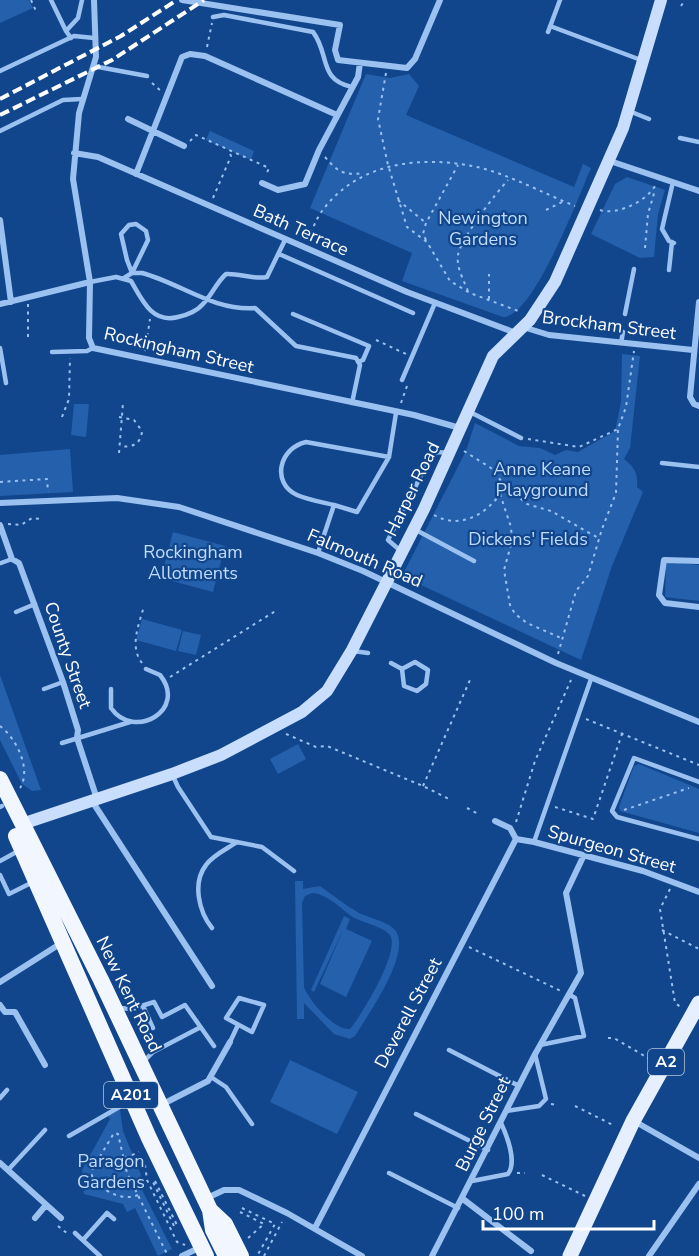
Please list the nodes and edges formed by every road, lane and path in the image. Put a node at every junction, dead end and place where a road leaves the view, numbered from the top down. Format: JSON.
{"nodes":[{"id":1,"x":32,"y":0,"type":"edge"},
{"id":2,"x":51,"y":0,"type":"edge"},
{"id":3,"x":82,"y":0,"type":"edge"},
{"id":4,"x":94,"y":0,"type":"edge"},
{"id":5,"x":182,"y":0,"type":"edge"},
{"id":6,"x":440,"y":0,"type":"edge"},
{"id":7,"x":560,"y":0,"type":"edge"},
{"id":8,"x":661,"y":0,"type":"edge"},
{"id":9,"x":36,"y":11,"type":"dead end"},
{"id":10,"x":213,"y":17,"type":"joint"},
{"id":11,"x":550,"y":26,"type":"junction"},
{"id":12,"x":66,"y":31,"type":"junction"},
{"id":13,"x":548,"y":32,"type":"dead end"},
{"id":14,"x":70,"y":38,"type":"junction"},
{"id":15,"x":94,"y":38,"type":"junction"},
{"id":16,"x":205,"y":57,"type":"junction"},
{"id":17,"x":644,"y":61,"type":"junction"},
{"id":18,"x":360,"y":63,"type":"junction"},
{"id":19,"x":93,"y":66,"type":"junction"},
{"id":20,"x":387,"y":67,"type":"junction"},
{"id":21,"x":0,"y":70,"type":"edge"},
{"id":22,"x":147,"y":76,"type":"joint"},
{"id":23,"x":352,"y":87,"type":"junction"},
{"id":24,"x":168,"y":93,"type":"junction"},
{"id":25,"x":82,"y":99,"type":"junction"},
{"id":26,"x":629,"y":111,"type":"junction"},
{"id":27,"x":337,"y":115,"type":"junction"},
{"id":28,"x":128,"y":118,"type":"dead end"},
{"id":29,"x":649,"y":119,"type":"dead end"},
{"id":30,"x":0,"y":131,"type":"edge"},
{"id":31,"x":154,"y":131,"type":"junction"},
{"id":32,"x":680,"y":138,"type":"dead end"},
{"id":33,"x":699,"y":142,"type":"edge"},
{"id":34,"x":184,"y":146,"type":"joint"},
{"id":35,"x":319,"y":150,"type":"junction"},
{"id":36,"x":229,"y":151,"type":"junction"},
{"id":37,"x":74,"y":153,"type":"junction"},
{"id":38,"x":610,"y":161,"type":"junction"},
{"id":39,"x":459,"y":164,"type":"junction"},
{"id":40,"x":388,"y":165,"type":"junction"},
{"id":41,"x":364,"y":173,"type":"junction"},
{"id":42,"x":136,"y":174,"type":"junction"},
{"id":43,"x":659,"y":177,"type":"junction"},
{"id":44,"x":509,"y":179,"type":"junction"},
{"id":45,"x":673,"y":182,"type":"junction"},
{"id":46,"x":262,"y":183,"type":"joint"},
{"id":47,"x":655,"y":187,"type":"junction"},
{"id":48,"x":699,"y":191,"type":"edge"},
{"id":49,"x":398,"y":200,"type":"junction"},
{"id":50,"x":563,"y":202,"type":"junction"},
{"id":51,"x":210,"y":206,"type":"junction"},
{"id":52,"x":588,"y":208,"type":"junction"},
{"id":53,"x":546,"y":210,"type":"dead end"},
{"id":54,"x":0,"y":220,"type":"edge"},
{"id":55,"x":426,"y":223,"type":"junction"},
{"id":56,"x":285,"y":240,"type":"junction"},
{"id":57,"x":427,"y":242,"type":"junction"},
{"id":58,"x":645,"y":248,"type":"dead end"},
{"id":59,"x":279,"y":254,"type":"junction"},
{"id":60,"x":316,"y":254,"type":"junction"},
{"id":61,"x":634,"y":269,"type":"dead end"},
{"id":62,"x":669,"y":270,"type":"dead end"},
{"id":63,"x":132,"y":273,"type":"junction"},
{"id":64,"x":489,"y":274,"type":"dead end"},
{"id":65,"x":124,"y":278,"type":"junction"},
{"id":66,"x":90,"y":282,"type":"junction"},
{"id":67,"x":468,"y":291,"type":"junction"},
{"id":68,"x":28,"y":298,"type":"junction"},
{"id":69,"x":489,"y":299,"type":"junction"},
{"id":70,"x":207,"y":300,"type":"junction"},
{"id":71,"x":11,"y":302,"type":"junction"},
{"id":72,"x":699,"y":302,"type":"edge"},
{"id":73,"x":435,"y":303,"type":"junction"},
{"id":74,"x":0,"y":304,"type":"edge"},
{"id":75,"x":151,"y":313,"type":"junction"},
{"id":76,"x":413,"y":313,"type":"dead end"},
{"id":77,"x":292,"y":314,"type":"dead end"},
{"id":78,"x":626,"y":314,"type":"dead end"},
{"id":79,"x":523,"y":326,"type":"junction"},
{"id":80,"x":623,"y":332,"type":"dead end"},
{"id":81,"x":28,"y":338,"type":"dead end"},
{"id":82,"x":621,"y":343,"type":"junction"},
{"id":83,"x":635,"y":345,"type":"junction"},
{"id":84,"x":369,"y":346,"type":"junction"},
{"id":85,"x":0,"y":348,"type":"edge"},
{"id":86,"x":93,"y":348,"type":"junction"},
{"id":87,"x":693,"y":350,"type":"junction"},
{"id":88,"x":52,"y":352,"type":"dead end"},
{"id":89,"x":70,"y":352,"type":"junction"},
{"id":90,"x":412,"y":357,"type":"junction"},
{"id":91,"x":144,"y":360,"type":"junction"},
{"id":92,"x":358,"y":362,"type":"junction"},
{"id":93,"x":402,"y":380,"type":"joint"},
{"id":94,"x":6,"y":383,"type":"dead end"},
{"id":95,"x":123,"y":403,"type":"dead end"},
{"id":96,"x":352,"y":403,"type":"junction"},
{"id":97,"x":699,"y":406,"type":"edge"},
{"id":98,"x":468,"y":411,"type":"junction"},
{"id":99,"x":397,"y":413,"type":"junction"},
{"id":100,"x":62,"y":417,"type":"dead end"},
{"id":101,"x":119,"y":417,"type":"dead end"},
{"id":102,"x":461,"y":428,"type":"junction"},
{"id":103,"x":618,"y":429,"type":"junction"},
{"id":104,"x":521,"y":438,"type":"joint"},
{"id":105,"x":121,"y":446,"type":"junction"},
{"id":106,"x":452,"y":449,"type":"junction"},
{"id":107,"x":119,"y":453,"type":"dead end"},
{"id":108,"x":388,"y":457,"type":"junction"},
{"id":109,"x":662,"y":463,"type":"dead end"},
{"id":110,"x":699,"y":467,"type":"edge"},
{"id":111,"x":0,"y":482,"type":"edge"},
{"id":112,"x":506,"y":486,"type":"junction"},
{"id":113,"x":500,"y":494,"type":"junction"},
{"id":114,"x":49,"y":501,"type":"junction"},
{"id":115,"x":0,"y":503,"type":"edge"},
{"id":116,"x":334,"y":505,"type":"junction"},
{"id":117,"x":424,"y":509,"type":"junction"},
{"id":118,"x":41,"y":519,"type":"dead end"},
{"id":119,"x":8,"y":524,"type":"dead end"},
{"id":120,"x":0,"y":525,"type":"edge"},
{"id":121,"x":414,"y":529,"type":"junction"},
{"id":122,"x":600,"y":539,"type":"junction"},
{"id":123,"x":402,"y":552,"type":"junction"},
{"id":124,"x":318,"y":553,"type":"junction"},
{"id":125,"x":12,"y":559,"type":"junction"},
{"id":126,"x":474,"y":561,"type":"dead end"},
{"id":127,"x":699,"y":561,"type":"edge"},
{"id":128,"x":1,"y":563,"type":"edge"},
{"id":129,"x":386,"y":582,"type":"junction"},
{"id":130,"x":35,"y":604,"type":"junction"},
{"id":131,"x":144,"y":606,"type":"dead end"},
{"id":132,"x":699,"y":607,"type":"edge"},
{"id":133,"x":277,"y":610,"type":"dead end"},
{"id":134,"x":16,"y":612,"type":"dead end"},
{"id":135,"x":562,"y":638,"type":"junction"},
{"id":136,"x":352,"y":650,"type":"junction"},
{"id":137,"x":368,"y":653,"type":"dead end"},
{"id":138,"x":392,"y":663,"type":"dead end"},
{"id":139,"x":556,"y":663,"type":"junction"},
{"id":140,"x":146,"y":669,"type":"joint"},
{"id":141,"x":402,"y":669,"type":"junction"},
{"id":142,"x":575,"y":671,"type":"junction"},
{"id":143,"x":591,"y":679,"type":"junction"},
{"id":144,"x":165,"y":681,"type":"junction"},
{"id":145,"x":470,"y":681,"type":"dead end"},
{"id":146,"x":63,"y":682,"type":"junction"},
{"id":147,"x":44,"y":689,"type":"dead end"},
{"id":148,"x":111,"y":689,"type":"dead end"},
{"id":149,"x":578,"y":716,"type":"junction"},
{"id":150,"x":130,"y":722,"type":"junction"},
{"id":151,"x":699,"y":722,"type":"edge"},
{"id":152,"x":0,"y":726,"type":"edge"},
{"id":153,"x":284,"y":733,"type":"dead end"},
{"id":154,"x":622,"y":734,"type":"junction"},
{"id":155,"x":77,"y":738,"type":"junction"},
{"id":156,"x":62,"y":743,"type":"dead end"},
{"id":157,"x":699,"y":765,"type":"edge"},
{"id":158,"x":172,"y":774,"type":"junction"},
{"id":159,"x":0,"y":778,"type":"edge"},
{"id":160,"x":693,"y":780,"type":"junction"},
{"id":161,"x":699,"y":782,"type":"edge"},
{"id":162,"x":423,"y":786,"type":"junction"},
{"id":163,"x":19,"y":790,"type":"dead end"},
{"id":164,"x":449,"y":799,"type":"dead end"},
{"id":165,"x":95,"y":800,"type":"junction"},
{"id":166,"x":1,"y":805,"type":"edge"},
{"id":167,"x":547,"y":805,"type":"junction"},
{"id":168,"x":468,"y":808,"type":"dead end"},
{"id":169,"x":613,"y":813,"type":"junction"},
{"id":170,"x":480,"y":815,"type":"dead end"},
{"id":171,"x":495,"y":821,"type":"dead end"},
{"id":172,"x":22,"y":824,"type":"junction"},
{"id":173,"x":512,"y":831,"type":"junction"},
{"id":174,"x":699,"y":839,"type":"edge"},
{"id":175,"x":516,"y":840,"type":"junction"},
{"id":176,"x":237,"y":842,"type":"junction"},
{"id":177,"x":534,"y":842,"type":"junction"},
{"id":178,"x":23,"y":849,"type":"junction"},
{"id":179,"x":584,"y":855,"type":"junction"},
{"id":180,"x":0,"y":861,"type":"edge"},
{"id":181,"x":294,"y":871,"type":"dead end"},
{"id":182,"x":0,"y":875,"type":"edge"},
{"id":183,"x":36,"y":880,"type":"junction"},
{"id":184,"x":671,"y":888,"type":"dead end"},
{"id":185,"x":699,"y":892,"type":"edge"},
{"id":186,"x":212,"y":928,"type":"dead end"},
{"id":187,"x":662,"y":930,"type":"junction"},
{"id":188,"x":63,"y":942,"type":"junction"},
{"id":189,"x":469,"y":947,"type":"dead end"},
{"id":190,"x":699,"y":950,"type":"edge"},
{"id":191,"x":0,"y":982,"type":"edge"},
{"id":192,"x":212,"y":986,"type":"dead end"},
{"id":193,"x":570,"y":995,"type":"junction"},
{"id":194,"x":699,"y":1003,"type":"edge"},
{"id":195,"x":0,"y":1005,"type":"edge"},
{"id":196,"x":143,"y":1006,"type":"junction"},
{"id":197,"x":114,"y":1007,"type":"junction"},
{"id":198,"x":682,"y":1008,"type":"dead end"},
{"id":199,"x":237,"y":1025,"type":"junction"},
{"id":200,"x":153,"y":1028,"type":"dead end"},
{"id":201,"x":199,"y":1028,"type":"junction"},
{"id":202,"x":608,"y":1038,"type":"dead end"},
{"id":203,"x":230,"y":1042,"type":"joint"},
{"id":204,"x":540,"y":1045,"type":"junction"},
{"id":205,"x":214,"y":1046,"type":"dead end"},
{"id":206,"x":449,"y":1050,"type":"dead end"},
{"id":207,"x":535,"y":1054,"type":"junction"},
{"id":208,"x":654,"y":1061,"type":"dead end"},
{"id":209,"x":141,"y":1064,"type":"junction"},
{"id":210,"x":45,"y":1065,"type":"dead end"},
{"id":211,"x":211,"y":1077,"type":"junction"},
{"id":212,"x":519,"y":1086,"type":"junction"},
{"id":213,"x":7,"y":1090,"type":"dead end"},
{"id":214,"x":0,"y":1098,"type":"edge"},
{"id":215,"x":134,"y":1100,"type":"junction"},
{"id":216,"x":161,"y":1106,"type":"junction"},
{"id":217,"x":575,"y":1106,"type":"dead end"},
{"id":218,"x":507,"y":1112,"type":"junction"},
{"id":219,"x":416,"y":1114,"type":"dead end"},
{"id":220,"x":633,"y":1120,"type":"junction"},
{"id":221,"x":501,"y":1123,"type":"junction"},
{"id":222,"x":252,"y":1124,"type":"dead end"},
{"id":223,"x":618,"y":1127,"type":"dead end"},
{"id":224,"x":45,"y":1130,"type":"dead end"},
{"id":225,"x":69,"y":1136,"type":"dead end"},
{"id":226,"x":488,"y":1150,"type":"junction"},
{"id":227,"x":140,"y":1152,"type":"dead end"},
{"id":228,"x":125,"y":1158,"type":"junction"},
{"id":229,"x":699,"y":1158,"type":"edge"},
{"id":230,"x":0,"y":1163,"type":"edge"},
{"id":231,"x":8,"y":1170,"type":"junction"},
{"id":232,"x":389,"y":1173,"type":"dead end"},
{"id":233,"x":542,"y":1175,"type":"dead end"},
{"id":234,"x":147,"y":1180,"type":"dead end"},
{"id":235,"x":472,"y":1181,"type":"junction"},
{"id":236,"x":699,"y":1185,"type":"edge"},
{"id":237,"x":138,"y":1195,"type":"junction"},
{"id":238,"x":585,"y":1196,"type":"dead end"},
{"id":239,"x":463,"y":1199,"type":"junction"},
{"id":240,"x":46,"y":1205,"type":"junction"},
{"id":241,"x":207,"y":1205,"type":"junction"},
{"id":242,"x":242,"y":1208,"type":"dead end"},
{"id":243,"x":458,"y":1208,"type":"junction"},
{"id":244,"x":240,"y":1212,"type":"dead end"},
{"id":245,"x":163,"y":1214,"type":"junction"},
{"id":246,"x":35,"y":1218,"type":"dead end"},
{"id":247,"x":61,"y":1218,"type":"dead end"},
{"id":248,"x":114,"y":1219,"type":"dead end"},
{"id":249,"x":282,"y":1222,"type":"dead end"},
{"id":250,"x":174,"y":1226,"type":"dead end"},
{"id":251,"x":315,"y":1228,"type":"junction"},
{"id":252,"x":75,"y":1233,"type":"dead end"},
{"id":253,"x":83,"y":1240,"type":"junction"},
{"id":254,"x":243,"y":1248,"type":"edge"},
{"id":255,"x":531,"y":1251,"type":"dead end"},
{"id":256,"x":200,"y":1252,"type":"edge"},
{"id":257,"x":99,"y":1256,"type":"edge"},
{"id":258,"x":168,"y":1256,"type":"edge"},
{"id":259,"x":182,"y":1256,"type":"edge"},
{"id":260,"x":226,"y":1256,"type":"edge"},
{"id":261,"x":257,"y":1256,"type":"edge"},
{"id":262,"x":264,"y":1256,"type":"edge"},
{"id":263,"x":362,"y":1256,"type":"edge"},
{"id":264,"x":432,"y":1256,"type":"edge"},
{"id":265,"x":570,"y":1256,"type":"edge"},
{"id":266,"x":649,"y":1256,"type":"edge"}],
"edges":[{"from":1,"to":9,"type":"path"},
{"from":2,"to":12,"type":"lane"},
{"from":3,"to":12,"type":"lane"},
{"from":4,"to":15,"type":"street","name":"Rockingham Street"},
{"from":5,"to":18,"type":"street"},
{"from":6,"to":20,"type":"street"},
{"from":7,"to":11,"type":"lane"},
{"from":8,"to":17,"type":"main road","name":"Harper Road"},
{"from":10,"to":16,"type":"path"},
{"from":10,"to":23,"type":"lane"},
{"from":11,"to":13,"type":"lane"},
{"from":11,"to":17,"type":"lane"},
{"from":12,"to":14,"type":"lane"},
{"from":14,"to":15,"type":"lane"},
{"from":14,"to":21,"type":"lane"},
{"from":15,"to":19,"type":"street","name":"Rockingham Street"},
{"from":16,"to":24,"type":"street"},
{"from":16,"to":27,"type":"street"},
{"from":17,"to":26,"type":"main road","name":"Harper Road"},
{"from":18,"to":20,"type":"street"},
{"from":18,"to":23,"type":"street"},
{"from":19,"to":22,"type":"lane"},
{"from":19,"to":25,"type":"street","name":"Rockingham Street"},
{"from":20,"to":40,"type":"path"},
{"from":22,"to":24,"type":"path"},
{"from":23,"to":27,"type":"street"},
{"from":24,"to":31,"type":"street"},
{"from":25,"to":30,"type":"lane"},
{"from":25,"to":37,"type":"street","name":"Rockingham Street"},
{"from":26,"to":29,"type":"lane"},
{"from":26,"to":38,"type":"main road","name":"Harper Road"},
{"from":27,"to":35,"type":"street"},
{"from":28,"to":31,"type":"street"},
{"from":31,"to":34,"type":"street"},
{"from":31,"to":42,"type":"street"},
{"from":32,"to":33,"type":"lane"},
{"from":34,"to":36,"type":"path"},
{"from":35,"to":41,"type":"path"},
{"from":35,"to":46,"type":"street"},
{"from":36,"to":46,"type":"path"},
{"from":36,"to":51,"type":"path"},
{"from":37,"to":42,"type":"street","name":"Bath Terrace"},
{"from":37,"to":66,"type":"street","name":"Rockingham Street"},
{"from":38,"to":43,"type":"street"},
{"from":38,"to":52,"type":"main road","name":"Harper Road"},
{"from":39,"to":40,"type":"path"},
{"from":39,"to":44,"type":"path"},
{"from":39,"to":55,"type":"path"},
{"from":40,"to":41,"type":"path"},
{"from":40,"to":49,"type":"path"},
{"from":41,"to":60,"type":"path"},
{"from":42,"to":51,"type":"street","name":"Bath Terrace"},
{"from":43,"to":45,"type":"street"},
{"from":43,"to":47,"type":"path"},
{"from":44,"to":50,"type":"path"},
{"from":44,"to":67,"type":"path"},
{"from":45,"to":48,"type":"street"},
{"from":45,"to":62,"type":"lane"},
{"from":47,"to":52,"type":"path"},
{"from":47,"to":58,"type":"path"},
{"from":49,"to":55,"type":"path"},
{"from":49,"to":57,"type":"path"},
{"from":50,"to":52,"type":"path"},
{"from":50,"to":53,"type":"path"},
{"from":51,"to":56,"type":"street","name":"Bath Terrace"},
{"from":52,"to":79,"type":"main road","name":"Harper Road"},
{"from":54,"to":71,"type":"street"},
{"from":55,"to":57,"type":"path"},
{"from":56,"to":59,"type":"lane"},
{"from":56,"to":60,"type":"street","name":"Bath Terrace"},
{"from":57,"to":67,"type":"path"},
{"from":59,"to":70,"type":"lane"},
{"from":59,"to":76,"type":"lane"},
{"from":60,"to":73,"type":"street","name":"Bath Terrace"},
{"from":61,"to":78,"type":"lane"},
{"from":63,"to":63,"type":"lane"},
{"from":63,"to":65,"type":"lane"},
{"from":63,"to":70,"type":"lane"},
{"from":64,"to":69,"type":"path"},
{"from":65,"to":66,"type":"lane"},
{"from":65,"to":75,"type":"lane"},
{"from":66,"to":68,"type":"street"},
{"from":66,"to":86,"type":"street","name":"Rockingham Street"},
{"from":67,"to":69,"type":"path"},
{"from":68,"to":71,"type":"street"},
{"from":68,"to":81,"type":"path"},
{"from":69,"to":79,"type":"path"},
{"from":70,"to":75,"type":"lane"},
{"from":70,"to":92,"type":"lane"},
{"from":71,"to":74,"type":"street"},
{"from":72,"to":87,"type":"street"},
{"from":73,"to":79,"type":"street","name":"Bath Terrace"},
{"from":73,"to":90,"type":"lane"},
{"from":75,"to":91,"type":"path"},
{"from":77,"to":84,"type":"lane"},
{"from":79,"to":82,"type":"street","name":"Brockham Street"},
{"from":79,"to":98,"type":"main road","name":"Harper Road"},
{"from":80,"to":82,"type":"lane"},
{"from":82,"to":83,"type":"street","name":"Brockham Street"},
{"from":83,"to":87,"type":"street","name":"Brockham Street"},
{"from":83,"to":103,"type":"path"},
{"from":84,"to":90,"type":"path"},
{"from":84,"to":92,"type":"lane"},
{"from":85,"to":94,"type":"lane"},
{"from":86,"to":89,"type":"lane"},
{"from":86,"to":91,"type":"street","name":"Rockingham Street"},
{"from":87,"to":97,"type":"street"},
{"from":88,"to":89,"type":"lane"},
{"from":89,"to":100,"type":"path"},
{"from":90,"to":93,"type":"lane"},
{"from":91,"to":96,"type":"street","name":"Rockingham Street"},
{"from":92,"to":96,"type":"lane"},
{"from":93,"to":99,"type":"path"},
{"from":95,"to":105,"type":"path"},
{"from":96,"to":99,"type":"street","name":"Rockingham Street"},
{"from":98,"to":102,"type":"main road","name":"Harper Road"},
{"from":98,"to":104,"type":"lane"},
{"from":99,"to":102,"type":"street","name":"Rockingham Street"},
{"from":99,"to":108,"type":"lane"},
{"from":101,"to":105,"type":"path"},
{"from":102,"to":106,"type":"main road","name":"Harper Road"},
{"from":103,"to":104,"type":"path"},
{"from":103,"to":122,"type":"path"},
{"from":105,"to":107,"type":"path"},
{"from":106,"to":112,"type":"path"},
{"from":106,"to":117,"type":"main road","name":"Harper Road"},
{"from":106,"to":123,"type":"lane"},
{"from":108,"to":116,"type":"lane"},
{"from":108,"to":116,"type":"lane"},
{"from":109,"to":110,"type":"lane"},
{"from":111,"to":114,"type":"path"},
{"from":112,"to":113,"type":"path"},
{"from":112,"to":122,"type":"path"},
{"from":113,"to":117,"type":"path"},
{"from":113,"to":135,"type":"path"},
{"from":114,"to":115,"type":"street","name":"Falmouth Road"},
{"from":114,"to":124,"type":"street","name":"Falmouth Road"},
{"from":116,"to":124,"type":"lane"},
{"from":117,"to":121,"type":"main road","name":"Harper Road"},
{"from":118,"to":119,"type":"path"},
{"from":120,"to":125,"type":"street","name":"County Street"},
{"from":121,"to":123,"type":"main road","name":"Harper Road"},
{"from":121,"to":126,"type":"lane"},
{"from":122,"to":135,"type":"path"},
{"from":123,"to":129,"type":"main road","name":"Harper Road"},
{"from":124,"to":129,"type":"street","name":"Falmouth Road"},
{"from":125,"to":128,"type":"lane"},
{"from":125,"to":130,"type":"street","name":"County Street"},
{"from":127,"to":132,"type":"street"},
{"from":129,"to":136,"type":"main road","name":"Harper Road"},
{"from":129,"to":139,"type":"street","name":"Falmouth Road"},
{"from":130,"to":134,"type":"lane"},
{"from":130,"to":146,"type":"street","name":"County Street"},
{"from":131,"to":140,"type":"path"},
{"from":133,"to":144,"type":"path"},
{"from":135,"to":139,"type":"path"},
{"from":136,"to":137,"type":"lane"},
{"from":136,"to":158,"type":"main road","name":"Harper Road"},
{"from":138,"to":141,"type":"lane"},
{"from":139,"to":142,"type":"street","name":"Falmouth Road"},
{"from":140,"to":144,"type":"lane"},
{"from":141,"to":141,"type":"lane"},
{"from":142,"to":143,"type":"street","name":"Falmouth Road"},
{"from":142,"to":173,"type":"path"},
{"from":143,"to":149,"type":"lane"},
{"from":143,"to":151,"type":"street","name":"Falmouth Road"},
{"from":144,"to":150,"type":"lane"},
{"from":145,"to":162,"type":"path"},
{"from":146,"to":147,"type":"lane"},
{"from":146,"to":155,"type":"street","name":"County Street"},
{"from":148,"to":150,"type":"lane"},
{"from":149,"to":154,"type":"path"},
{"from":149,"to":167,"type":"lane"},
{"from":150,"to":155,"type":"lane"},
{"from":152,"to":163,"type":"path"},
{"from":153,"to":162,"type":"path"},
{"from":154,"to":157,"type":"path"},
{"from":154,"to":167,"type":"path"},
{"from":155,"to":156,"type":"lane"},
{"from":155,"to":165,"type":"street","name":"County Street"},
{"from":158,"to":165,"type":"main road","name":"Harper Road"},
{"from":158,"to":176,"type":"lane"},
{"from":159,"to":172,"type":"highway","name":"New Kent Road","number":"A201"},
{"from":160,"to":161,"type":"lane"},
{"from":160,"to":169,"type":"path"},
{"from":160,"to":169,"type":"lane"},
{"from":162,"to":164,"type":"path"},
{"from":165,"to":172,"type":"main road","name":"Harper Road"},
{"from":165,"to":192,"type":"street","name":"County Street"},
{"from":166,"to":178,"type":"highway","name":"New Kent Road","number":"A201"},
{"from":167,"to":177,"type":"lane"},
{"from":168,"to":170,"type":"path"},
{"from":169,"to":174,"type":"lane"},
{"from":171,"to":173,"type":"street"},
{"from":172,"to":197,"type":"highway","name":"New Kent Road","number":"A201"},
{"from":173,"to":175,"type":"street"},
{"from":175,"to":177,"type":"street","name":"Spurgeon Street"},
{"from":175,"to":251,"type":"street","name":"Deverell Street"},
{"from":176,"to":181,"type":"lane"},
{"from":176,"to":186,"type":"lane"},
{"from":177,"to":179,"type":"street","name":"Spurgeon Street"},
{"from":178,"to":180,"type":"lane"},
{"from":178,"to":183,"type":"highway","name":"New Kent Road","number":"A201"},
{"from":179,"to":185,"type":"street","name":"Spurgeon Street"},
{"from":179,"to":193,"type":"street","name":"Burge Street"},
{"from":182,"to":183,"type":"lane"},
{"from":183,"to":188,"type":"highway","name":"New Kent Road","number":"A201"},
{"from":184,"to":187,"type":"path"},
{"from":187,"to":190,"type":"path"},
{"from":187,"to":198,"type":"path"},
{"from":188,"to":191,"type":"street"},
{"from":188,"to":215,"type":"highway","name":"New Kent Road","number":"A201"},
{"from":189,"to":193,"type":"path"},
{"from":193,"to":204,"type":"street","name":"Burge Street"},
{"from":193,"to":204,"type":"lane"},
{"from":194,"to":220,"type":"main road","number":"A2"},
{"from":195,"to":210,"type":"street"},
{"from":196,"to":197,"type":"lane"},
{"from":196,"to":200,"type":"lane"},
{"from":196,"to":201,"type":"lane"},
{"from":197,"to":209,"type":"highway","name":"New Kent Road","number":"A201"},
{"from":199,"to":199,"type":"lane"},
{"from":199,"to":203,"type":"lane"},
{"from":201,"to":205,"type":"lane"},
{"from":201,"to":209,"type":"lane"},
{"from":202,"to":208,"type":"path"},
{"from":203,"to":211,"type":"street"},
{"from":204,"to":207,"type":"street","name":"Burge Street"},
{"from":206,"to":212,"type":"lane"},
{"from":207,"to":212,"type":"street","name":"Burge Street"},
{"from":207,"to":218,"type":"lane"},
{"from":209,"to":216,"type":"highway","name":"New Kent Road","number":"A201"},
{"from":211,"to":216,"type":"street"},
{"from":211,"to":222,"type":"lane"},
{"from":212,"to":218,"type":"street","name":"Burge Street"},
{"from":213,"to":214,"type":"lane"},
{"from":215,"to":225,"type":"lane"},
{"from":215,"to":256,"type":"highway","name":"New Kent Road","number":"A201"},
{"from":216,"to":241,"type":"highway","name":"New Kent Road","number":"A201"},
{"from":217,"to":223,"type":"path"},
{"from":218,"to":221,"type":"street","name":"Burge Street"},
{"from":219,"to":226,"type":"lane"},
{"from":220,"to":229,"type":"street"},
{"from":220,"to":265,"type":"main road","number":"A2"},
{"from":221,"to":226,"type":"street","name":"Burge Street"},
{"from":221,"to":235,"type":"lane"},
{"from":224,"to":231,"type":"lane"},
{"from":226,"to":235,"type":"street","name":"Burge Street"},
{"from":227,"to":228,"type":"path"},
{"from":228,"to":237,"type":"path"},
{"from":228,"to":237,"type":"path"},
{"from":230,"to":231,"type":"street"},
{"from":231,"to":240,"type":"street"},
{"from":232,"to":243,"type":"lane"},
{"from":233,"to":238,"type":"path"},
{"from":234,"to":245,"type":"path"},
{"from":235,"to":239,"type":"street","name":"Burge Street"},
{"from":236,"to":266,"type":"street"},
{"from":237,"to":258,"type":"path"},
{"from":239,"to":243,"type":"street","name":"Burge Street"},
{"from":239,"to":255,"type":"street"},
{"from":240,"to":246,"type":"street"},
{"from":240,"to":247,"type":"street"},
{"from":241,"to":251,"type":"street"},
{"from":241,"to":254,"type":"highway","name":"New Kent Road","number":"A201"},
{"from":241,"to":260,"type":"highway"},
{"from":242,"to":261,"type":"path"},
{"from":243,"to":264,"type":"street","name":"Burge Street"},
{"from":244,"to":254,"type":"path"},
{"from":245,"to":250,"type":"path"},
{"from":245,"to":256,"type":"path"},
{"from":248,"to":253,"type":"lane"},
{"from":249,"to":262,"type":"path"},
{"from":251,"to":263,"type":"street"},
{"from":252,"to":253,"type":"lane"},
{"from":253,"to":257,"type":"lane"},
{"from":256,"to":259,"type":"street"}]}
